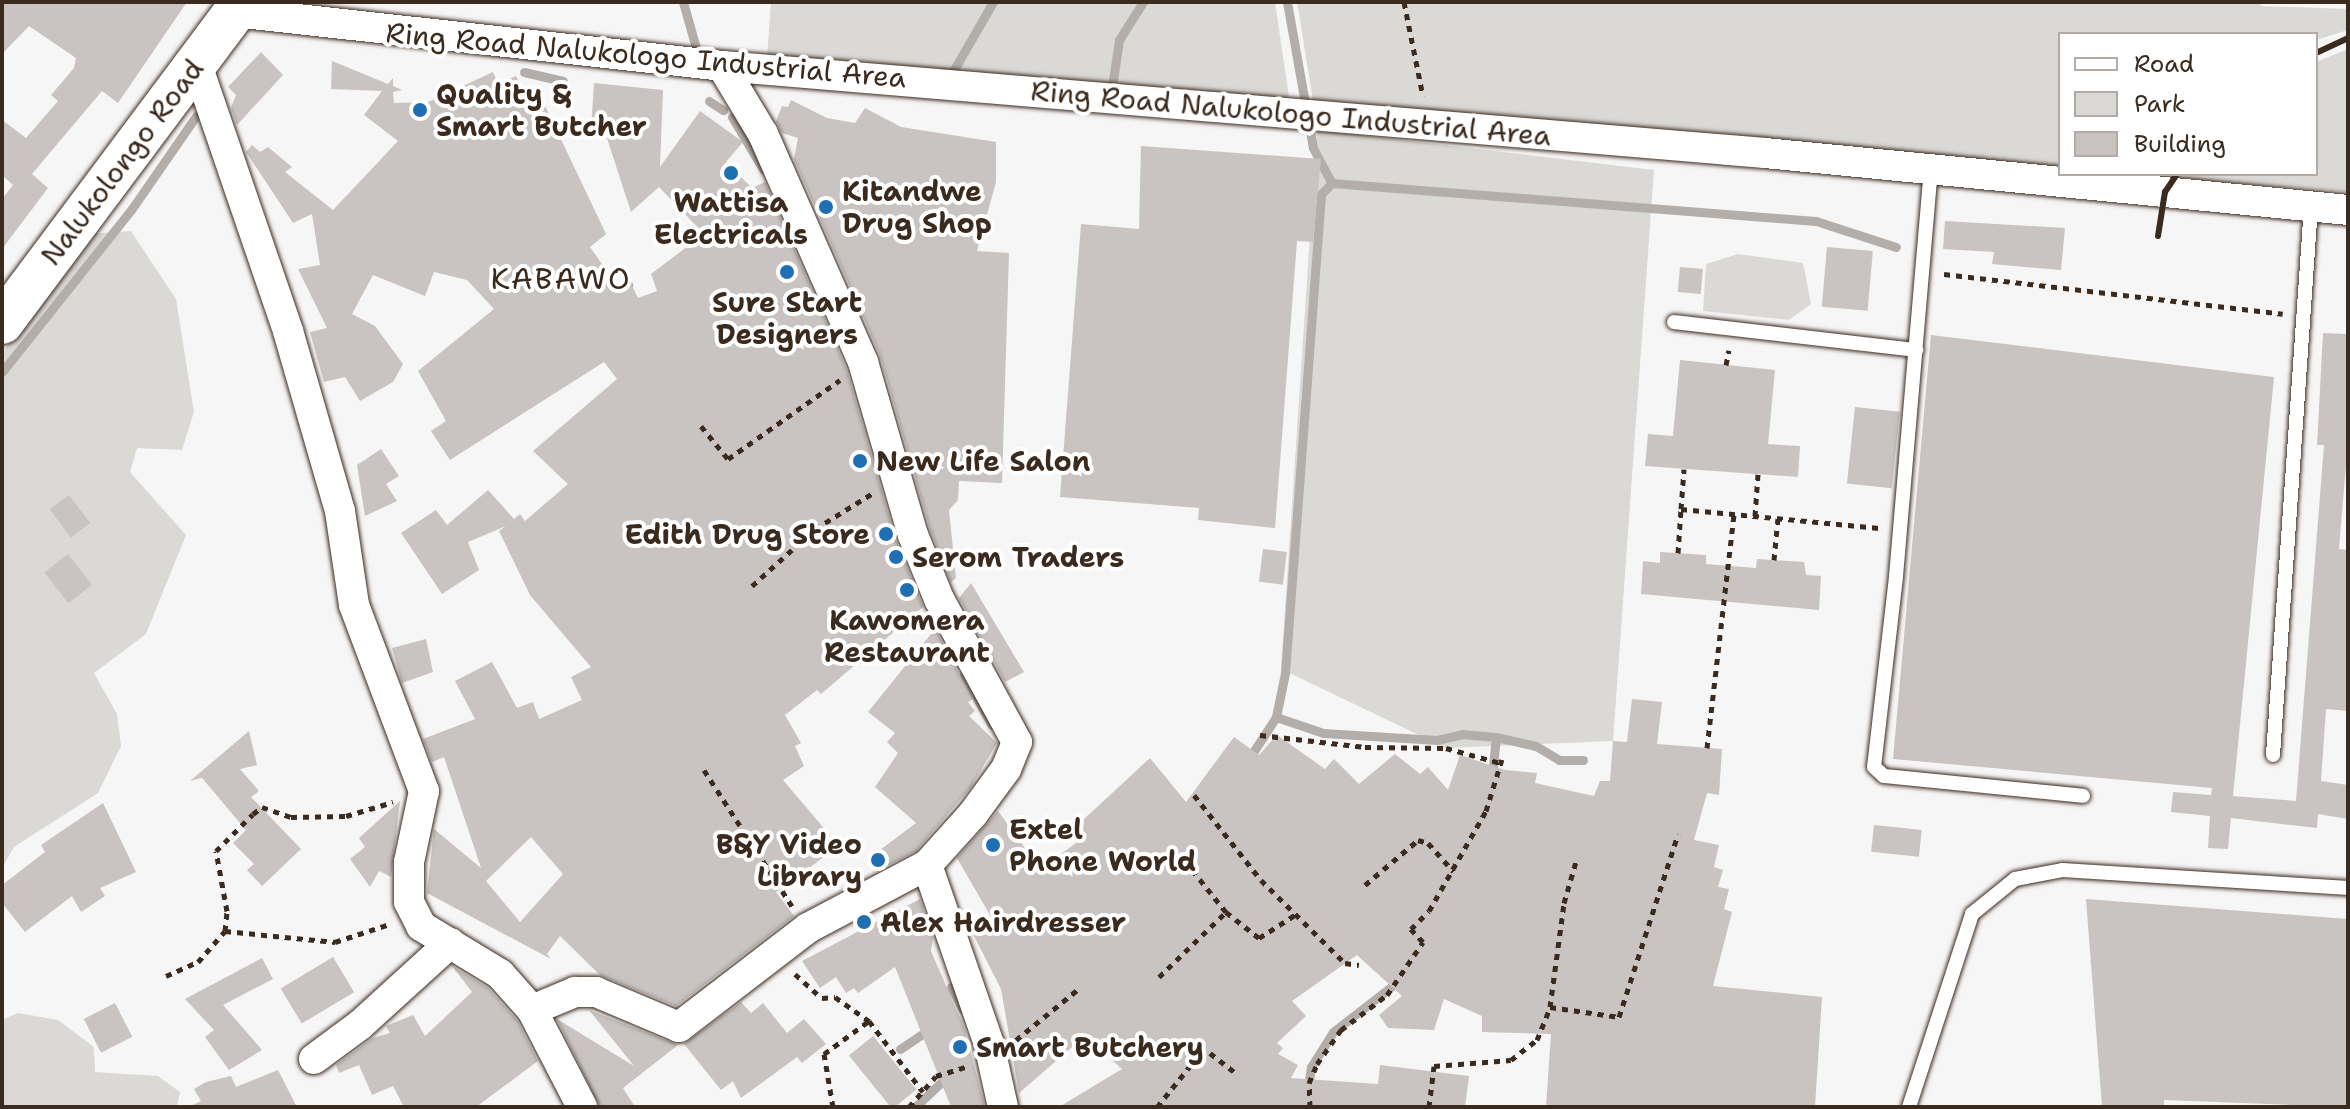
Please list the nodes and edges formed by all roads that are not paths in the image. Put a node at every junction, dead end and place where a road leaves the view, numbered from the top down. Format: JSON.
{"nodes":[{"id":1,"x":238,"y":7,"type":"edge"},
{"id":2,"x":196,"y":62,"type":"junction"},
{"id":3,"x":722,"y":66,"type":"junction"},
{"id":4,"x":1931,"y":168,"type":"junction"},
{"id":5,"x":2311,"y":206,"type":"junction"},
{"id":6,"x":2348,"y":210,"type":"edge"},
{"id":7,"x":1674,"y":322,"type":"dead end"},
{"id":8,"x":2,"y":323,"type":"edge"},
{"id":9,"x":1916,"y":350,"type":"junction"},
{"id":10,"x":2273,"y":755,"type":"dead end"},
{"id":11,"x":2083,"y":796,"type":"dead end"},
{"id":12,"x":927,"y":865,"type":"junction"},
{"id":13,"x":2348,"y":888,"type":"edge"},
{"id":14,"x":450,"y":943,"type":"junction"},
{"id":15,"x":532,"y":1010,"type":"junction"},
{"id":16,"x":314,"y":1059,"type":"dead end"},
{"id":17,"x":582,"y":1107,"type":"edge"},
{"id":18,"x":1003,"y":1107,"type":"edge"},
{"id":19,"x":1909,"y":1107,"type":"edge"}],
"edges":[{"from":1,"to":2,"type":"street","name":"Nalukolongo Road"},
{"from":1,"to":3,"type":"street","name":"Ring Road Nalukologo Industrial Area"},
{"from":2,"to":8,"type":"street","name":"Nalukolongo Road"},
{"from":2,"to":14,"type":"street"},
{"from":3,"to":4,"type":"street","name":"Ring Road Nalukologo Industrial Area"},
{"from":3,"to":12,"type":"street"},
{"from":4,"to":5,"type":"street","name":"Ring Road Nalukologo Industrial Area"},
{"from":4,"to":9,"type":"lane"},
{"from":5,"to":6,"type":"street","name":"Ring Road Nalukologo Industrial Area"},
{"from":5,"to":10,"type":"lane"},
{"from":7,"to":9,"type":"lane"},
{"from":9,"to":11,"type":"lane"},
{"from":12,"to":15,"type":"street"},
{"from":12,"to":18,"type":"street"},
{"from":13,"to":19,"type":"lane"},
{"from":14,"to":15,"type":"street"},
{"from":14,"to":16,"type":"street"},
{"from":15,"to":17,"type":"street"}]}
